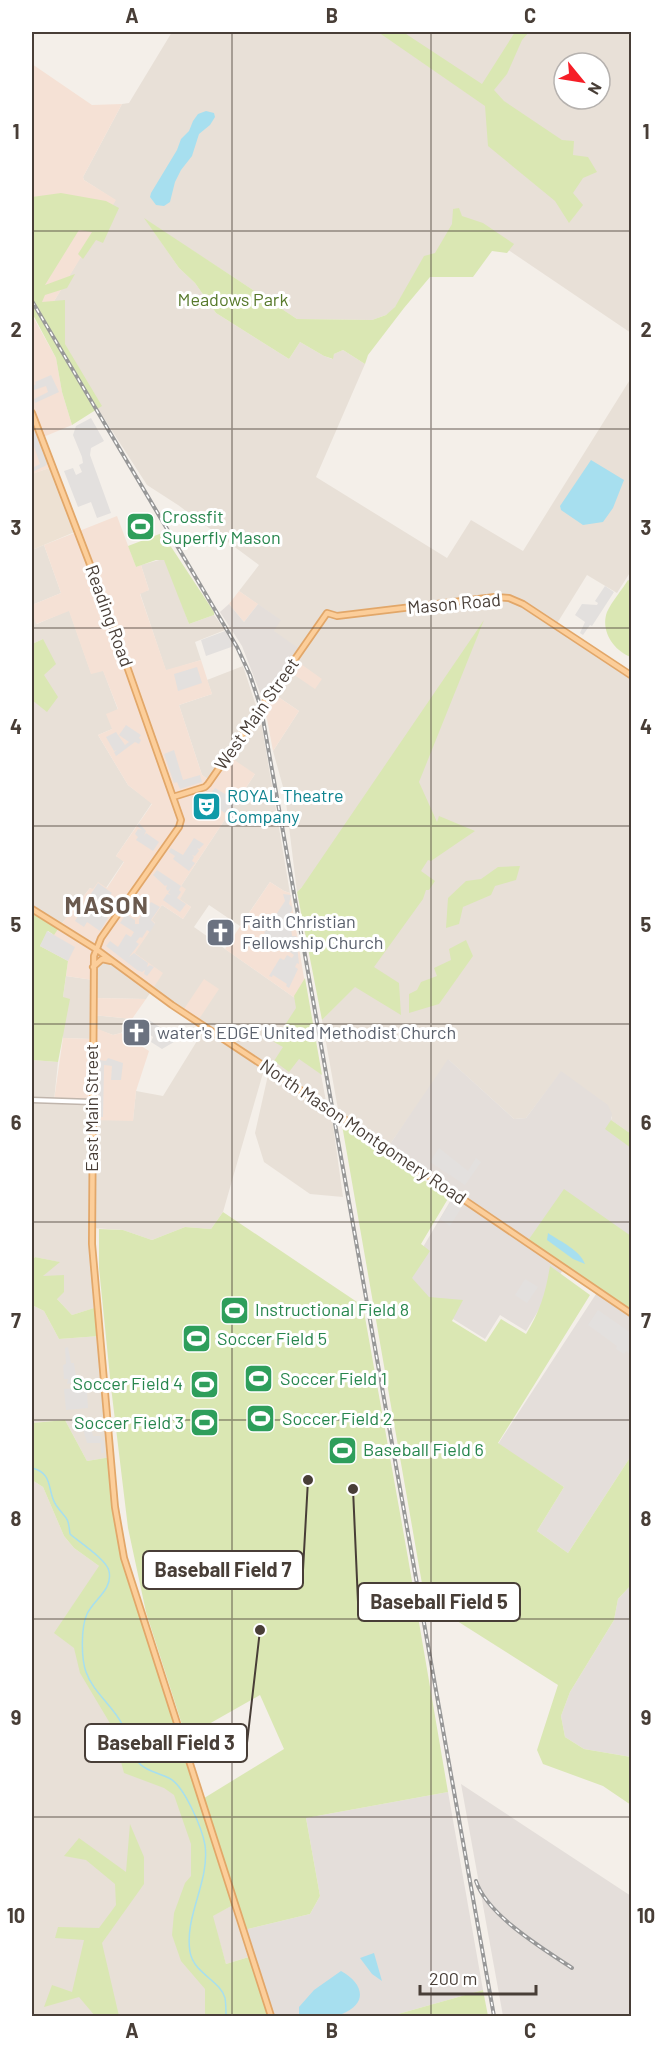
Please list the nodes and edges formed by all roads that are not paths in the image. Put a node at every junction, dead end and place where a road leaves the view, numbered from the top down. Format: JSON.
{"nodes":[{"id":1,"x":32,"y":413,"type":"edge"},
{"id":2,"x":327,"y":613,"type":"joint"},
{"id":3,"x":632,"y":676,"type":"edge"},
{"id":4,"x":173,"y":797,"type":"junction"},
{"id":5,"x":32,"y":909,"type":"edge"},
{"id":6,"x":96,"y":949,"type":"junction"},
{"id":7,"x":114,"y":961,"type":"junction"},
{"id":8,"x":93,"y":967,"type":"junction"},
{"id":9,"x":32,"y":1100,"type":"edge"},
{"id":10,"x":92,"y":1102,"type":"junction"},
{"id":11,"x":632,"y":1314,"type":"edge"},
{"id":12,"x":271,"y":2016,"type":"edge"}],
"edges":[{"from":1,"to":4,"type":"main road","name":"Reading Road"},
{"from":2,"to":3,"type":"main road","name":"Mason Road"},
{"from":2,"to":4,"type":"main road","name":"West Main Street"},
{"from":4,"to":6,"type":"main road","name":"Reading Road"},
{"from":5,"to":6,"type":"main road","name":"North Mason Montgomery Road"},
{"from":6,"to":7,"type":"main road","name":"North Mason Montgomery Road"},
{"from":6,"to":8,"type":"main road","name":"East Main Street"},
{"from":7,"to":8,"type":"main road"},
{"from":7,"to":11,"type":"main road","name":"North Mason Montgomery Road"},
{"from":8,"to":10,"type":"main road","name":"East Main Street"},
{"from":9,"to":10,"type":"street"},
{"from":10,"to":12,"type":"main road","name":"East Main Street"}]}
